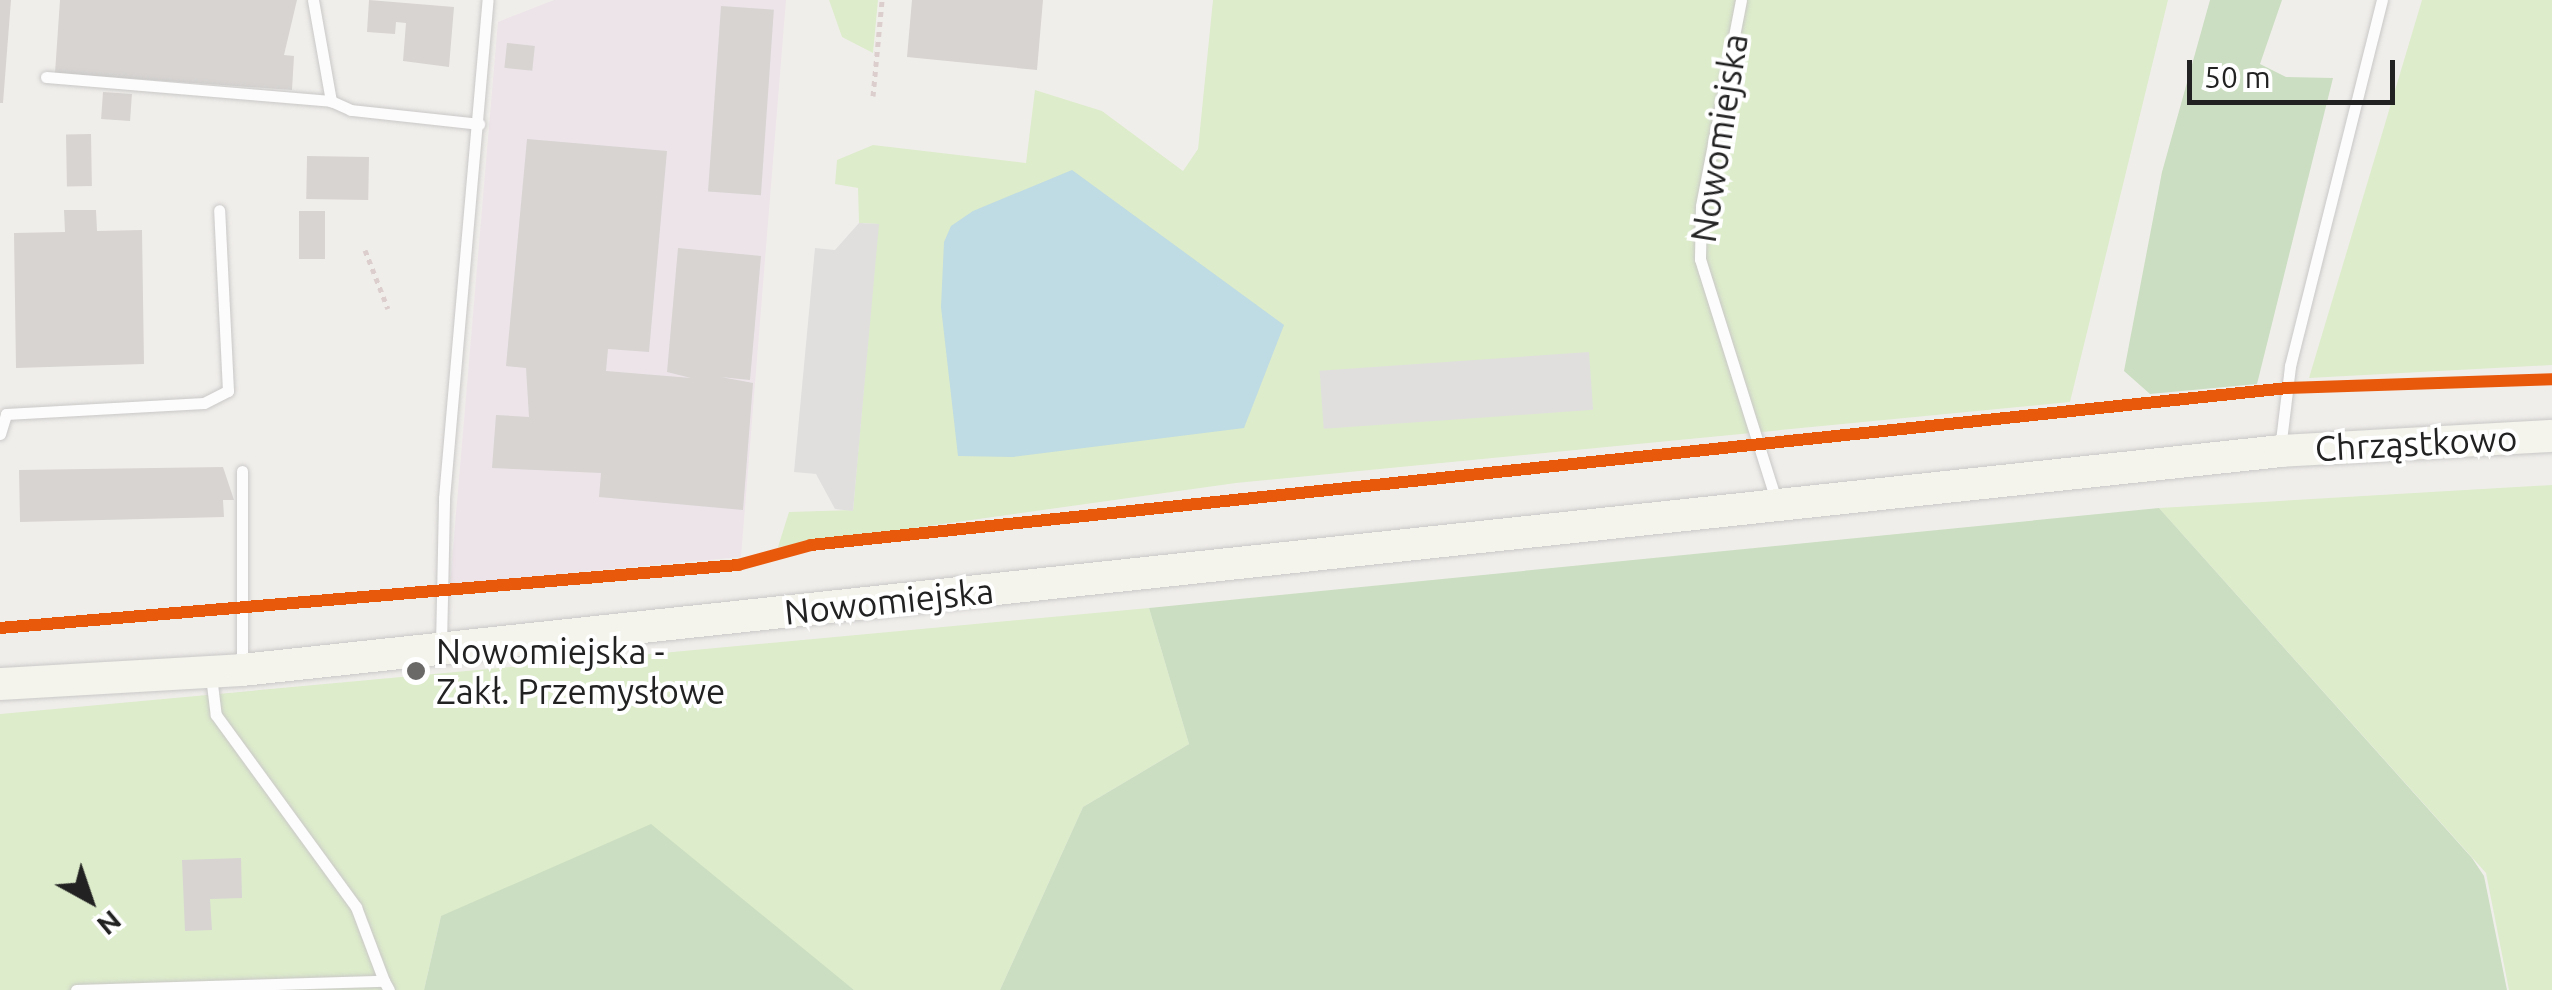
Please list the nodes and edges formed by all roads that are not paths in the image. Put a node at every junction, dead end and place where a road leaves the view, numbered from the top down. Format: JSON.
{"nodes":[{"id":1,"x":314,"y":0,"type":"edge"},
{"id":2,"x":488,"y":0,"type":"edge"},
{"id":3,"x":1741,"y":0,"type":"edge"},
{"id":4,"x":2382,"y":0,"type":"edge"},
{"id":5,"x":46,"y":77,"type":"dead end"},
{"id":6,"x":331,"y":101,"type":"junction"},
{"id":7,"x":479,"y":124,"type":"junction"},
{"id":8,"x":219,"y":210,"type":"dead end"},
{"id":9,"x":0,"y":434,"type":"edge"},
{"id":10,"x":2552,"y":436,"type":"edge"},
{"id":11,"x":2280,"y":451,"type":"junction"},
{"id":12,"x":242,"y":471,"type":"dead end"},
{"id":13,"x":1778,"y":503,"type":"junction"},
{"id":14,"x":441,"y":650,"type":"junction"},
{"id":15,"x":226,"y":671,"type":"junction"},
{"id":16,"x":0,"y":684,"type":"edge"},
{"id":17,"x":386,"y":985,"type":"edge"},
{"id":18,"x":76,"y":990,"type":"edge"}],
"edges":[{"from":1,"to":6,"type":"lane"},
{"from":2,"to":7,"type":"lane"},
{"from":3,"to":13,"type":"lane","name":"Nowomiejska"},
{"from":4,"to":11,"type":"lane"},
{"from":5,"to":6,"type":"lane"},
{"from":6,"to":7,"type":"lane"},
{"from":7,"to":14,"type":"lane"},
{"from":8,"to":9,"type":"lane"},
{"from":10,"to":11,"type":"street","name":"Chrząstkowo"},
{"from":11,"to":13,"type":"street","name":"Nowomiejska"},
{"from":12,"to":15,"type":"lane"},
{"from":13,"to":14,"type":"street","name":"Nowomiejska"},
{"from":14,"to":15,"type":"street","name":"Nowomiejska"},
{"from":15,"to":16,"type":"street","name":"Nowomiejska"},
{"from":15,"to":17,"type":"lane"},
{"from":17,"to":18,"type":"lane"}]}
